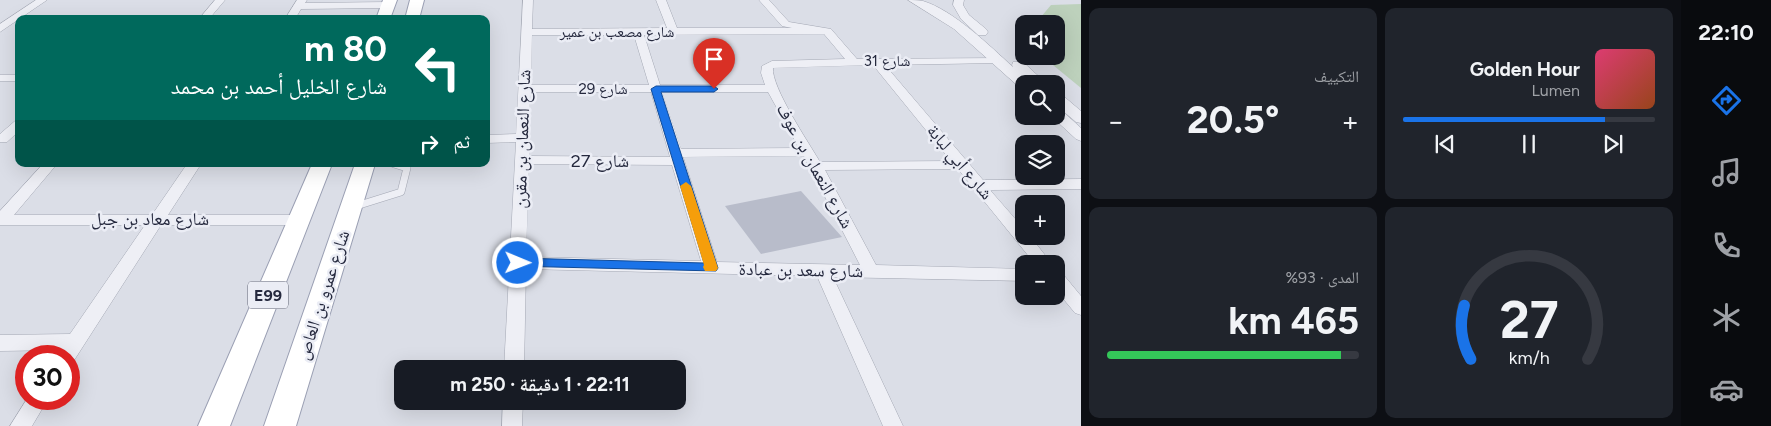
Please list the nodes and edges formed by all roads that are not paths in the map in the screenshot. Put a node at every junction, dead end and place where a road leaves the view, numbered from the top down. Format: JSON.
{"nodes":[{"id":1,"x":42,"y":0,"type":"edge"},
{"id":2,"x":220,"y":0,"type":"edge"},
{"id":3,"x":417,"y":0,"type":"edge"},
{"id":4,"x":528,"y":0,"type":"edge"},
{"id":5,"x":662,"y":0,"type":"edge"},
{"id":6,"x":764,"y":0,"type":"edge"},
{"id":7,"x":913,"y":0,"type":"edge"},
{"id":8,"x":959,"y":0,"type":"edge"},
{"id":9,"x":389,"y":2,"type":"edge"},
{"id":10,"x":300,"y":3,"type":"edge"},
{"id":11,"x":17,"y":15,"type":"edge"},
{"id":12,"x":207,"y":15,"type":"edge"},
{"id":13,"x":292,"y":15,"type":"edge"},
{"id":14,"x":384,"y":15,"type":"edge"},
{"id":15,"x":413,"y":15,"type":"edge"},
{"id":16,"x":5,"y":22,"type":"edge"},
{"id":17,"x":0,"y":29,"type":"edge"},
{"id":18,"x":827,"y":31,"type":"junction"},
{"id":19,"x":526,"y":32,"type":"junction"},
{"id":20,"x":638,"y":32,"type":"junction"},
{"id":21,"x":673,"y":32,"type":"junction"},
{"id":22,"x":997,"y":60,"type":"junction"},
{"id":23,"x":852,"y":61,"type":"junction"},
{"id":24,"x":876,"y":61,"type":"junction"},
{"id":25,"x":776,"y":62,"type":"joint"},
{"id":26,"x":1030,"y":75,"type":"edge"},
{"id":27,"x":1015,"y":76,"type":"edge"},
{"id":28,"x":0,"y":78,"type":"edge"},
{"id":29,"x":15,"y":78,"type":"edge"},
{"id":30,"x":524,"y":88,"type":"junction"},
{"id":31,"x":656,"y":89,"type":"junction"},
{"id":32,"x":772,"y":89,"type":"junction"},
{"id":33,"x":1065,"y":105,"type":"edge"},
{"id":34,"x":1081,"y":119,"type":"edge"},
{"id":35,"x":1065,"y":121,"type":"edge"},
{"id":36,"x":15,"y":128,"type":"edge"},
{"id":37,"x":1081,"y":136,"type":"edge"},
{"id":38,"x":522,"y":138,"type":"junction"},
{"id":39,"x":15,"y":139,"type":"edge"},
{"id":40,"x":490,"y":139,"type":"edge"},
{"id":41,"x":1,"y":140,"type":"edge"},
{"id":42,"x":808,"y":152,"type":"junction"},
{"id":43,"x":677,"y":157,"type":"junction"},
{"id":44,"x":522,"y":160,"type":"junction"},
{"id":45,"x":962,"y":165,"type":"junction"},
{"id":46,"x":816,"y":166,"type":"junction"},
{"id":47,"x":47,"y":167,"type":"edge"},
{"id":48,"x":192,"y":167,"type":"edge"},
{"id":49,"x":321,"y":167,"type":"edge"},
{"id":50,"x":365,"y":167,"type":"edge"},
{"id":51,"x":403,"y":167,"type":"edge"},
{"id":52,"x":1081,"y":184,"type":"edge"},
{"id":53,"x":978,"y":185,"type":"junction"},
{"id":54,"x":351,"y":208,"type":"junction"},
{"id":55,"x":157,"y":219,"type":"junction"},
{"id":56,"x":0,"y":220,"type":"edge"},
{"id":57,"x":300,"y":220,"type":"junction"},
{"id":58,"x":1036,"y":255,"type":"edge"},
{"id":59,"x":518,"y":263,"type":"junction"},
{"id":60,"x":711,"y":268,"type":"junction"},
{"id":61,"x":822,"y":270,"type":"junction"},
{"id":62,"x":871,"y":272,"type":"junction"},
{"id":63,"x":1015,"y":275,"type":"edge"},
{"id":64,"x":1065,"y":289,"type":"edge"},
{"id":65,"x":1081,"y":308,"type":"edge"},
{"id":66,"x":0,"y":343,"type":"edge"},
{"id":67,"x":24,"y":345,"type":"edge"},
{"id":68,"x":74,"y":345,"type":"edge"},
{"id":69,"x":514,"y":360,"type":"edge"},
{"id":70,"x":31,"y":410,"type":"edge"},
{"id":71,"x":513,"y":410,"type":"edge"},
{"id":72,"x":20,"y":426,"type":"edge"},
{"id":73,"x":214,"y":426,"type":"edge"},
{"id":74,"x":280,"y":426,"type":"edge"},
{"id":75,"x":512,"y":426,"type":"edge"},
{"id":76,"x":893,"y":426,"type":"edge"}],
"edges":[{"from":1,"to":11,"type":"street"},
{"from":2,"to":12,"type":"street"},
{"from":3,"to":15,"type":"main road"},
{"from":4,"to":19,"type":"street","name":"شارع النعمان بن مقرن"},
{"from":5,"to":21,"type":"street"},
{"from":6,"to":18,"type":"street"},
{"from":7,"to":22,"type":"street"},
{"from":8,"to":26,"type":"street"},
{"from":9,"to":10,"type":"street"},
{"from":9,"to":14,"type":"main road"},
{"from":10,"to":13,"type":"street"},
{"from":16,"to":17,"type":"street"},
{"from":18,"to":21,"type":"street","name":"شارع مصعب بن عمير"},
{"from":18,"to":23,"type":"street"},
{"from":19,"to":20,"type":"street","name":"شارع مصعب بن عمير"},
{"from":19,"to":30,"type":"street","name":"شارع النعمان بن مقرن"},
{"from":20,"to":21,"type":"street","name":"شارع مصعب بن عمير"},
{"from":20,"to":31,"type":"street"},
{"from":22,"to":24,"type":"street","name":"شارع 31"},
{"from":22,"to":27,"type":"street"},
{"from":23,"to":24,"type":"street","name":"شارع 31"},
{"from":23,"to":25,"type":"street","name":"شارع 31"},
{"from":24,"to":45,"type":"street","name":"شارع أبي لبابة"},
{"from":25,"to":32,"type":"street","name":"شارع النعمان بن عوف"},
{"from":28,"to":29,"type":"street"},
{"from":30,"to":31,"type":"street","name":"شارع 29"},
{"from":30,"to":38,"type":"street","name":"شارع النعمان بن مقرن"},
{"from":31,"to":32,"type":"street","name":"شارع 29"},
{"from":31,"to":43,"type":"street"},
{"from":32,"to":42,"type":"street","name":"شارع النعمان بن عوف"},
{"from":33,"to":34,"type":"street"},
{"from":35,"to":37,"type":"street"},
{"from":36,"to":41,"type":"street"},
{"from":38,"to":40,"type":"street"},
{"from":38,"to":44,"type":"street","name":"شارع النعمان بن مقرن"},
{"from":39,"to":41,"type":"street"},
{"from":42,"to":43,"type":"street","name":"شارع 27"},
{"from":42,"to":46,"type":"street","name":"شارع النعمان بن عوف"},
{"from":43,"to":44,"type":"street","name":"شارع 27"},
{"from":43,"to":60,"type":"street"},
{"from":44,"to":59,"type":"street","name":"شارع النعمان بن مقرن"},
{"from":45,"to":46,"type":"street"},
{"from":45,"to":53,"type":"street","name":"شارع أبي لبابة"},
{"from":46,"to":62,"type":"street","name":"شارع النعمان بن عوف"},
{"from":47,"to":56,"type":"street"},
{"from":48,"to":55,"type":"street"},
{"from":49,"to":57,"type":"main road","number":"E99"},
{"from":50,"to":54,"type":"main road","name":"شارع عمرو بن العاص"},
{"from":51,"to":54,"type":"lane"},
{"from":52,"to":53,"type":"street"},
{"from":53,"to":58,"type":"street","name":"شارع أبي لبابة"},
{"from":54,"to":74,"type":"main road","name":"شارع عمرو بن العاص"},
{"from":55,"to":56,"type":"street","name":"شارع معاد بن جبل"},
{"from":55,"to":57,"type":"street","name":"شارع معاد بن جبل"},
{"from":55,"to":68,"type":"street"},
{"from":57,"to":73,"type":"main road","number":"E99"},
{"from":59,"to":60,"type":"street","name":"شارع سعد بن عبادة"},
{"from":59,"to":69,"type":"street","name":"شارع النعمان بن مقرن"},
{"from":60,"to":61,"type":"street","name":"شارع سعد بن عبادة"},
{"from":61,"to":62,"type":"street","name":"شارع سعد بن عبادة"},
{"from":61,"to":76,"type":"street"},
{"from":62,"to":63,"type":"street","name":"شارع سعد بن عبادة"},
{"from":64,"to":65,"type":"street"},
{"from":66,"to":67,"type":"street"},
{"from":70,"to":72,"type":"street"},
{"from":71,"to":75,"type":"street"}]}
